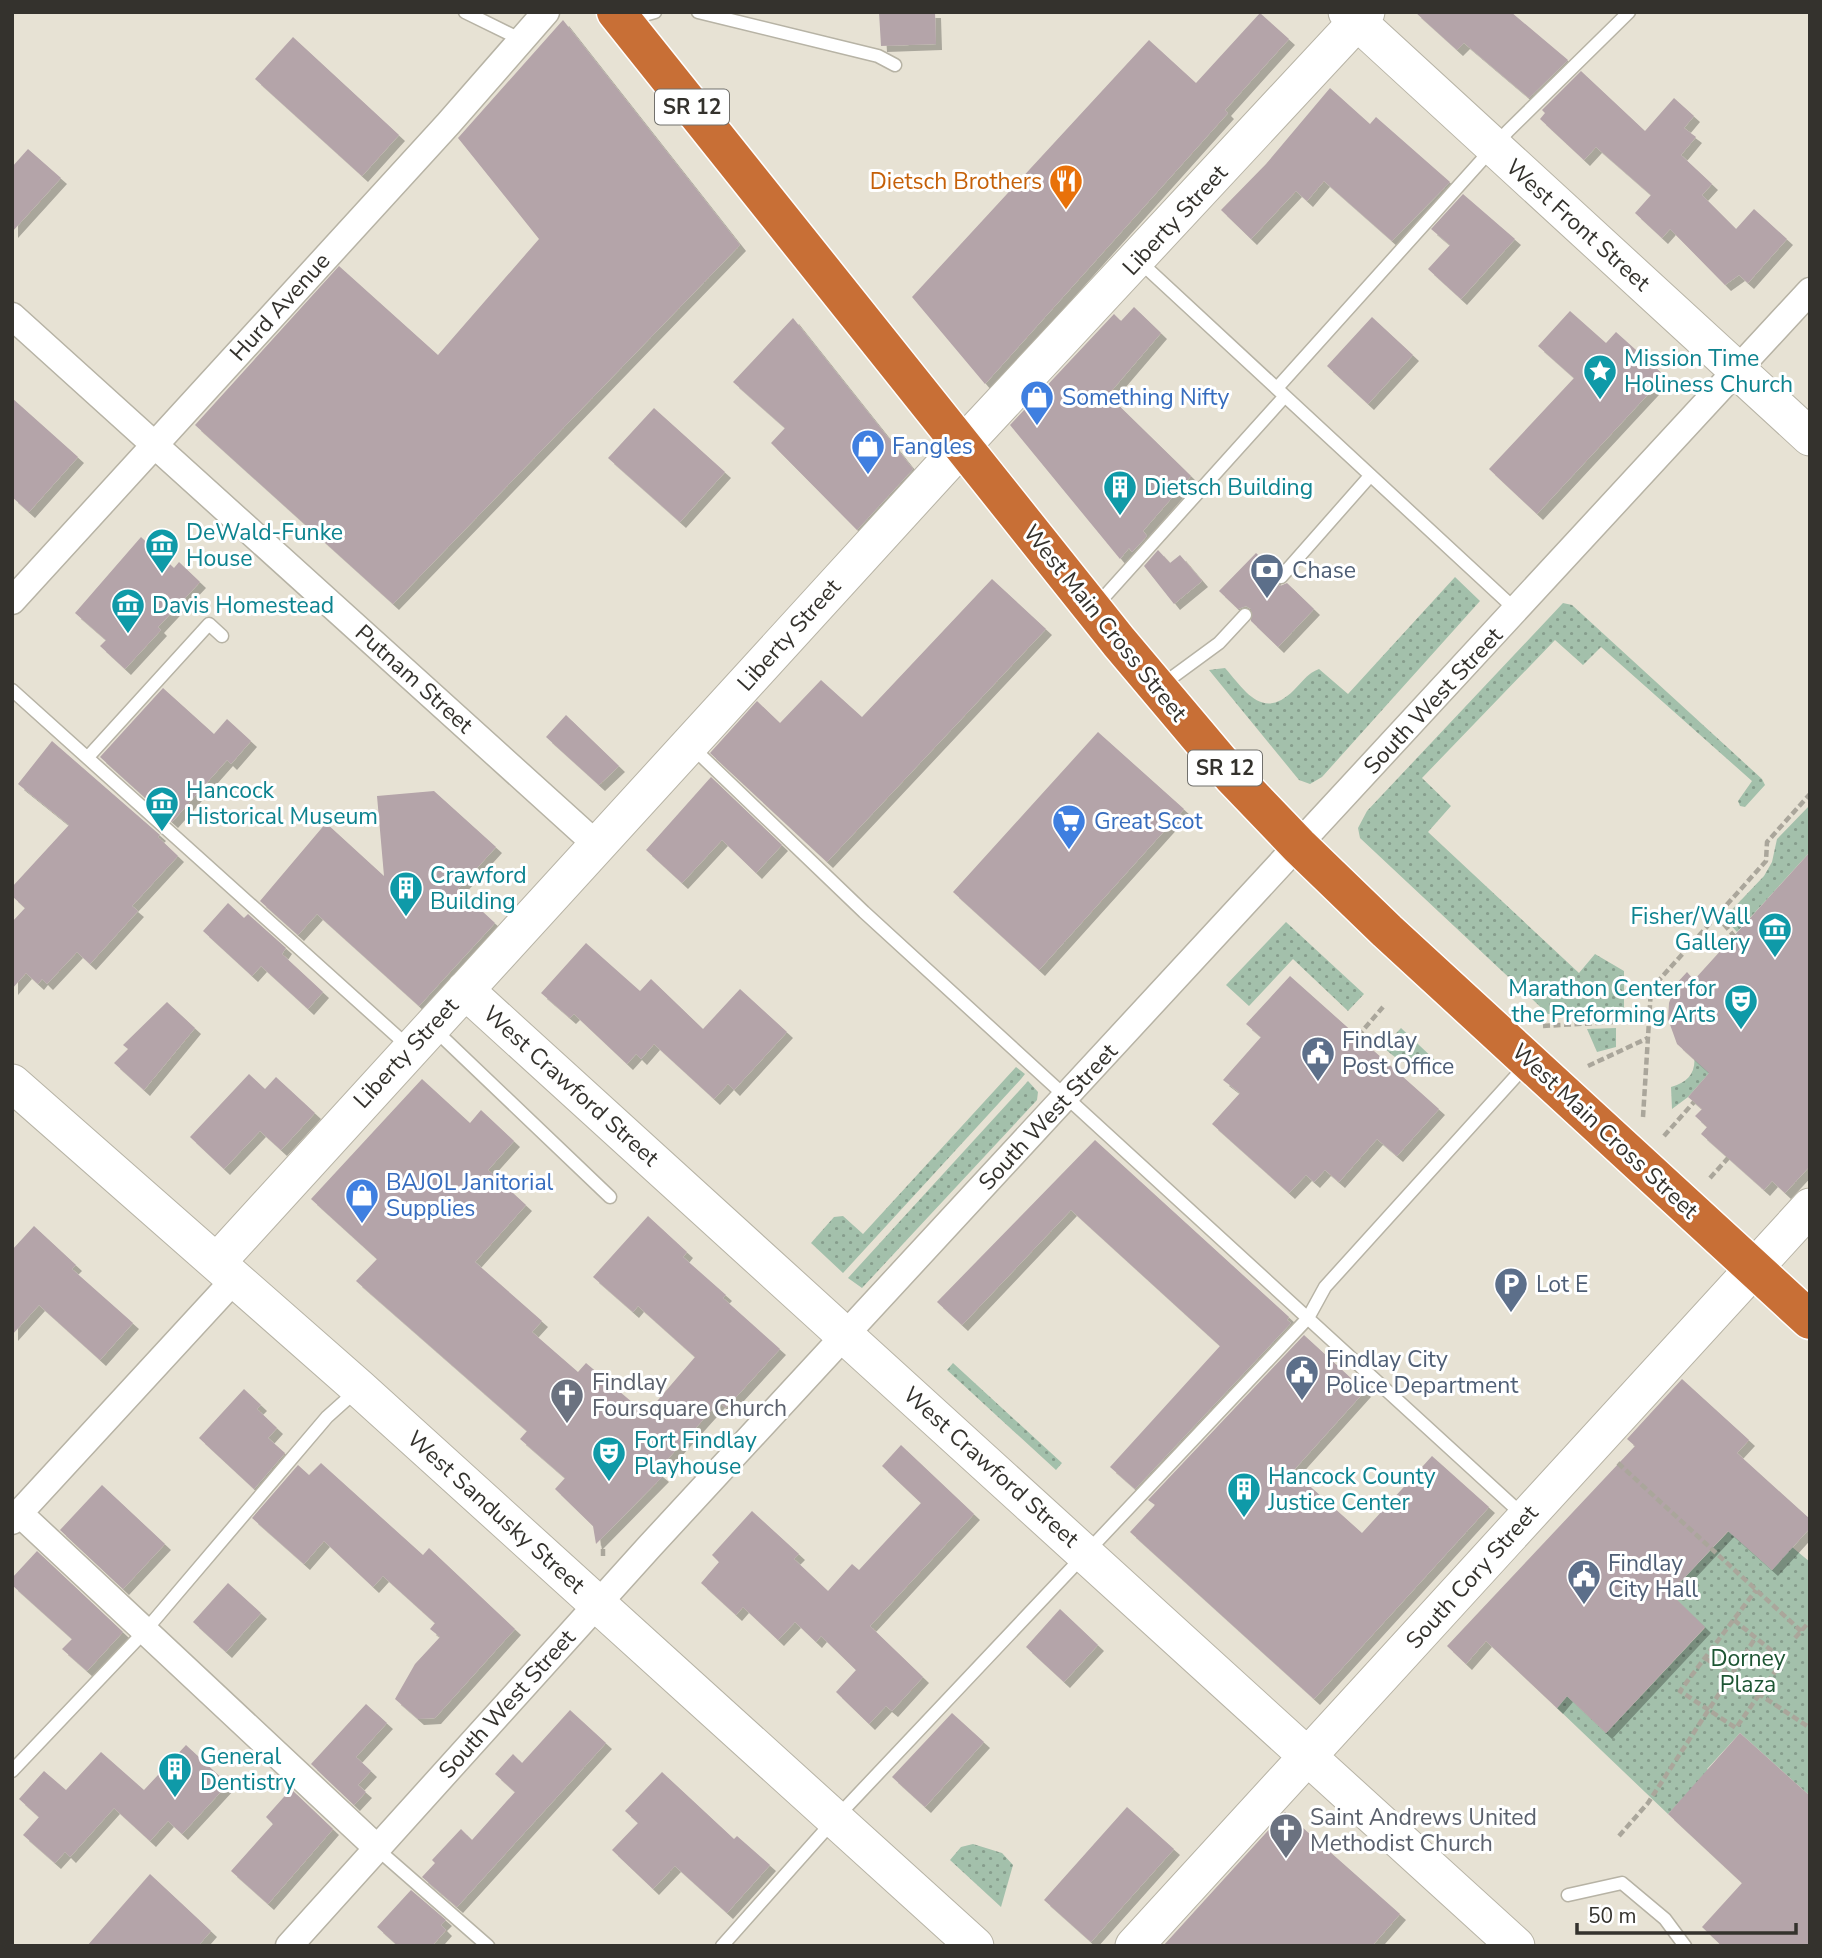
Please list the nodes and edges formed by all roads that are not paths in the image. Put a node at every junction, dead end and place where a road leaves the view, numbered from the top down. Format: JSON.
{"nodes":[{"id":1,"x":465,"y":12,"type":"edge"},
{"id":2,"x":546,"y":12,"type":"edge"},
{"id":3,"x":698,"y":12,"type":"edge"},
{"id":4,"x":1629,"y":12,"type":"edge"},
{"id":5,"x":631,"y":15,"type":"edge"},
{"id":6,"x":1357,"y":15,"type":"edge"},
{"id":7,"x":522,"y":40,"type":"junction"},
{"id":8,"x":895,"y":65,"type":"dead end"},
{"id":9,"x":1493,"y":148,"type":"junction"},
{"id":10,"x":1138,"y":260,"type":"junction"},
{"id":11,"x":1810,"y":291,"type":"edge"},
{"id":12,"x":12,"y":316,"type":"edge"},
{"id":13,"x":1738,"y":370,"type":"junction"},
{"id":14,"x":1281,"y":392,"type":"junction"},
{"id":15,"x":1810,"y":437,"type":"edge"},
{"id":16,"x":155,"y":444,"type":"junction"},
{"id":17,"x":962,"y":446,"type":"junction"},
{"id":18,"x":1370,"y":475,"type":"junction"},
{"id":19,"x":1281,"y":577,"type":"dead end"},
{"id":20,"x":12,"y":601,"type":"edge"},
{"id":21,"x":1093,"y":608,"type":"junction"},
{"id":22,"x":1516,"y":610,"type":"junction"},
{"id":23,"x":1245,"y":615,"type":"dead end"},
{"id":24,"x":222,"y":636,"type":"dead end"},
{"id":25,"x":1157,"y":688,"type":"junction"},
{"id":26,"x":12,"y":690,"type":"edge"},
{"id":27,"x":689,"y":745,"type":"junction"},
{"id":28,"x":88,"y":757,"type":"junction"},
{"id":29,"x":597,"y":845,"type":"junction"},
{"id":30,"x":1299,"y":846,"type":"junction"},
{"id":31,"x":465,"y":990,"type":"junction"},
{"id":32,"x":421,"y":1037,"type":"junction"},
{"id":33,"x":1529,"y":1062,"type":"junction"},
{"id":34,"x":12,"y":1083,"type":"edge"},
{"id":35,"x":1066,"y":1097,"type":"junction"},
{"id":36,"x":610,"y":1197,"type":"dead end"},
{"id":37,"x":1810,"y":1207,"type":"edge"},
{"id":38,"x":1754,"y":1268,"type":"junction"},
{"id":39,"x":226,"y":1271,"type":"junction"},
{"id":40,"x":1308,"y":1318,"type":"junction"},
{"id":41,"x":1810,"y":1320,"type":"edge"},
{"id":42,"x":847,"y":1335,"type":"junction"},
{"id":43,"x":359,"y":1388,"type":"junction"},
{"id":44,"x":15,"y":1514,"type":"edge"},
{"id":45,"x":1525,"y":1517,"type":"junction"},
{"id":46,"x":1085,"y":1553,"type":"junction"},
{"id":47,"x":597,"y":1605,"type":"junction"},
{"id":48,"x":145,"y":1631,"type":"junction"},
{"id":49,"x":1308,"y":1757,"type":"junction"},
{"id":50,"x":12,"y":1771,"type":"edge"},
{"id":51,"x":835,"y":1819,"type":"junction"},
{"id":52,"x":376,"y":1847,"type":"junction"},
{"id":53,"x":1568,"y":1895,"type":"dead end"},
{"id":54,"x":289,"y":1946,"type":"edge"},
{"id":55,"x":488,"y":1946,"type":"edge"},
{"id":56,"x":722,"y":1946,"type":"edge"},
{"id":57,"x":975,"y":1946,"type":"edge"},
{"id":58,"x":1134,"y":1946,"type":"edge"},
{"id":59,"x":1516,"y":1946,"type":"edge"},
{"id":60,"x":1685,"y":1946,"type":"edge"}],
"edges":[{"from":1,"to":7,"type":"lane"},
{"from":2,"to":7,"type":"street","name":"Hurd Avenue"},
{"from":3,"to":8,"type":"lane"},
{"from":4,"to":9,"type":"lane"},
{"from":5,"to":17,"type":"highway","name":"West Main Cross Street","number":"SR 12"},
{"from":6,"to":9,"type":"street","name":"West Front Street"},
{"from":6,"to":10,"type":"street","name":"Liberty Street"},
{"from":7,"to":16,"type":"street","name":"Hurd Avenue"},
{"from":9,"to":13,"type":"street","name":"West Front Street"},
{"from":9,"to":14,"type":"lane"},
{"from":10,"to":14,"type":"lane"},
{"from":10,"to":17,"type":"street","name":"Liberty Street"},
{"from":11,"to":13,"type":"street","name":"South West Street"},
{"from":12,"to":16,"type":"street","name":"Putnam Street"},
{"from":13,"to":15,"type":"street","name":"West Front Street"},
{"from":13,"to":22,"type":"street","name":"South West Street"},
{"from":14,"to":18,"type":"lane"},
{"from":14,"to":21,"type":"lane"},
{"from":16,"to":20,"type":"street","name":"Hurd Avenue"},
{"from":16,"to":29,"type":"street","name":"Putnam Street"},
{"from":17,"to":21,"type":"highway","name":"West Main Cross Street","number":"SR 12"},
{"from":17,"to":27,"type":"street","name":"Liberty Street"},
{"from":18,"to":19,"type":"lane"},
{"from":18,"to":22,"type":"lane"},
{"from":21,"to":25,"type":"highway","name":"West Main Cross Street","number":"SR 12"},
{"from":22,"to":30,"type":"street","name":"South West Street"},
{"from":23,"to":25,"type":"lane"},
{"from":24,"to":28,"type":"lane"},
{"from":25,"to":30,"type":"highway","name":"West Main Cross Street","number":"SR 12"},
{"from":26,"to":28,"type":"lane"},
{"from":27,"to":29,"type":"street","name":"Liberty Street"},
{"from":27,"to":35,"type":"lane"},
{"from":28,"to":32,"type":"lane"},
{"from":29,"to":31,"type":"street","name":"Liberty Street"},
{"from":30,"to":33,"type":"highway","name":"West Main Cross Street","number":"SR 12"},
{"from":30,"to":35,"type":"street","name":"South West Street"},
{"from":31,"to":32,"type":"street","name":"Liberty Street"},
{"from":31,"to":42,"type":"street","name":"West Crawford Street"},
{"from":32,"to":36,"type":"lane"},
{"from":32,"to":39,"type":"street","name":"Liberty Street"},
{"from":33,"to":38,"type":"highway","name":"West Main Cross Street","number":"SR 12"},
{"from":33,"to":40,"type":"lane"},
{"from":34,"to":39,"type":"street","name":"West Sandusky Street"},
{"from":35,"to":40,"type":"lane"},
{"from":35,"to":42,"type":"street","name":"South West Street"},
{"from":37,"to":38,"type":"street","name":"South Cory Street"},
{"from":38,"to":41,"type":"highway","name":"West Main Cross Street","number":"SR 12"},
{"from":38,"to":45,"type":"street","name":"South Cory Street"},
{"from":39,"to":43,"type":"street","name":"West Sandusky Street"},
{"from":39,"to":44,"type":"street","name":"Liberty Street"},
{"from":40,"to":45,"type":"lane"},
{"from":40,"to":46,"type":"lane"},
{"from":42,"to":46,"type":"street","name":"West Crawford Street"},
{"from":42,"to":47,"type":"street","name":"South West Street"},
{"from":43,"to":47,"type":"street","name":"West Sandusky Street"},
{"from":43,"to":48,"type":"lane"},
{"from":44,"to":48,"type":"street"},
{"from":45,"to":49,"type":"street","name":"South Cory Street"},
{"from":46,"to":49,"type":"street","name":"West Crawford Street"},
{"from":46,"to":51,"type":"lane"},
{"from":47,"to":51,"type":"street","name":"West Sandusky Street"},
{"from":47,"to":52,"type":"street","name":"South West Street"},
{"from":48,"to":50,"type":"lane"},
{"from":48,"to":52,"type":"street"},
{"from":49,"to":58,"type":"street","name":"South Cory Street"},
{"from":49,"to":59,"type":"street","name":"West Crawford Street"},
{"from":51,"to":56,"type":"lane"},
{"from":51,"to":57,"type":"street","name":"West Sandusky Street"},
{"from":52,"to":54,"type":"street","name":"South West Street"},
{"from":52,"to":55,"type":"lane"},
{"from":53,"to":60,"type":"lane"}]}
